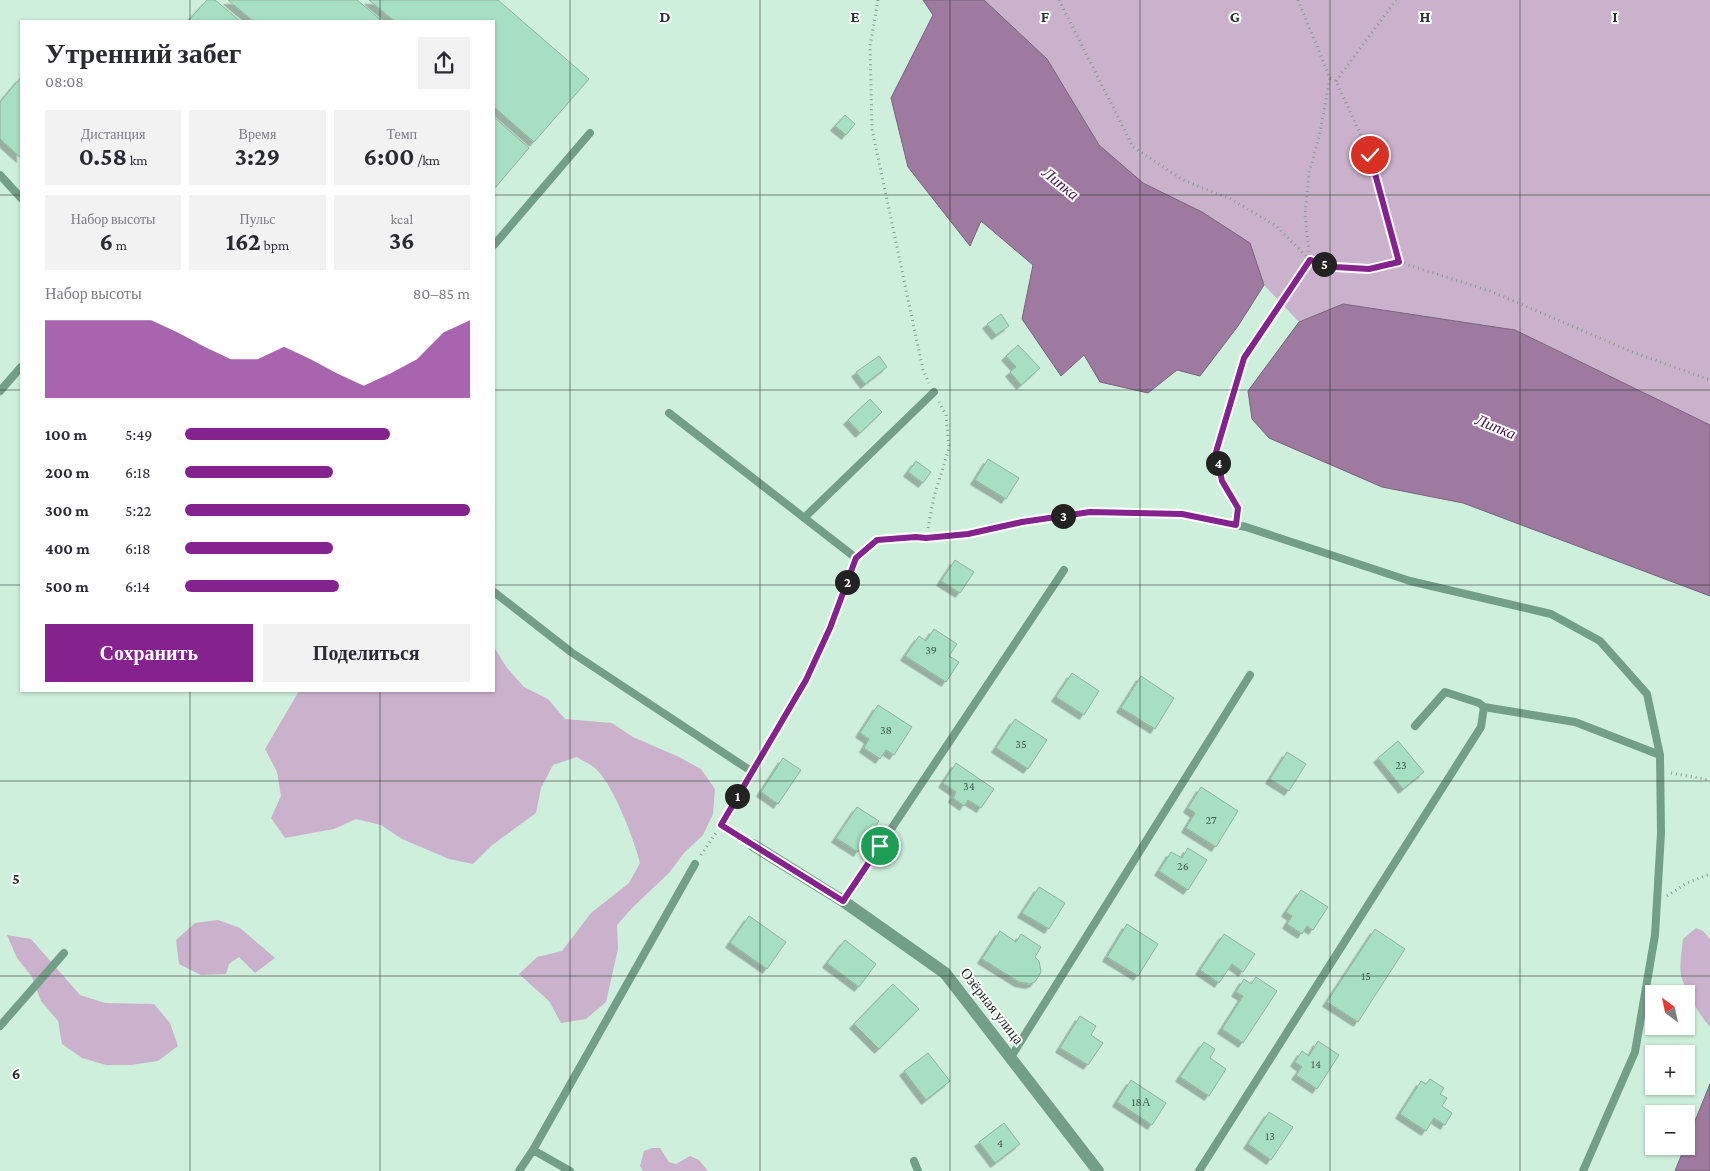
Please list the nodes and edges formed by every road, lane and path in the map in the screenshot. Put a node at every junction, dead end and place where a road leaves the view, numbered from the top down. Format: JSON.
{"nodes":[{"id":1,"x":878,"y":0,"type":"edge"},
{"id":2,"x":1059,"y":0,"type":"edge"},
{"id":3,"x":1298,"y":0,"type":"edge"},
{"id":4,"x":1396,"y":0,"type":"edge"},
{"id":5,"x":1330,"y":78,"type":"junction"},
{"id":6,"x":1336,"y":81,"type":"junction"},
{"id":7,"x":590,"y":133,"type":"dead end"},
{"id":8,"x":0,"y":176,"type":"edge"},
{"id":9,"x":20,"y":197,"type":"edge"},
{"id":10,"x":495,"y":244,"type":"edge"},
{"id":11,"x":1310,"y":260,"type":"junction"},
{"id":12,"x":1399,"y":262,"type":"junction"},
{"id":13,"x":20,"y":368,"type":"edge"},
{"id":14,"x":1710,"y":380,"type":"edge"},
{"id":15,"x":0,"y":391,"type":"edge"},
{"id":16,"x":934,"y":392,"type":"junction"},
{"id":17,"x":669,"y":413,"type":"dead end"},
{"id":18,"x":804,"y":518,"type":"junction"},
{"id":19,"x":1236,"y":525,"type":"junction"},
{"id":20,"x":926,"y":538,"type":"junction"},
{"id":21,"x":856,"y":558,"type":"junction"},
{"id":22,"x":1064,"y":570,"type":"dead end"},
{"id":23,"x":495,"y":593,"type":"edge"},
{"id":24,"x":1250,"y":675,"type":"dead end"},
{"id":25,"x":1484,"y":707,"type":"junction"},
{"id":26,"x":1415,"y":726,"type":"dead end"},
{"id":27,"x":1660,"y":755,"type":"junction"},
{"id":28,"x":751,"y":771,"type":"junction"},
{"id":29,"x":1660,"y":772,"type":"junction"},
{"id":30,"x":1710,"y":780,"type":"edge"},
{"id":31,"x":721,"y":825,"type":"junction"},
{"id":32,"x":754,"y":845,"type":"joint"},
{"id":33,"x":695,"y":864,"type":"joint"},
{"id":34,"x":1710,"y":874,"type":"edge"},
{"id":35,"x":843,"y":901,"type":"junction"},
{"id":36,"x":1656,"y":903,"type":"junction"},
{"id":37,"x":64,"y":953,"type":"dead end"},
{"id":38,"x":0,"y":1026,"type":"edge"},
{"id":39,"x":1011,"y":1057,"type":"junction"},
{"id":40,"x":533,"y":1150,"type":"junction"},
{"id":41,"x":914,"y":1161,"type":"dead end"},
{"id":42,"x":519,"y":1171,"type":"edge"},
{"id":43,"x":570,"y":1171,"type":"edge"},
{"id":44,"x":918,"y":1171,"type":"edge"},
{"id":45,"x":1098,"y":1171,"type":"edge"},
{"id":46,"x":1199,"y":1171,"type":"edge"},
{"id":47,"x":1583,"y":1171,"type":"edge"}],
"edges":[{"from":1,"to":16,"type":"path"},
{"from":2,"to":11,"type":"path"},
{"from":3,"to":5,"type":"path"},
{"from":4,"to":6,"type":"path"},
{"from":5,"to":6,"type":"path"},
{"from":5,"to":11,"type":"path"},
{"from":6,"to":12,"type":"path"},
{"from":7,"to":10,"type":"lane"},
{"from":8,"to":9,"type":"lane"},
{"from":11,"to":12,"type":"path"},
{"from":11,"to":19,"type":"path"},
{"from":12,"to":14,"type":"path"},
{"from":13,"to":15,"type":"lane"},
{"from":16,"to":18,"type":"lane"},
{"from":16,"to":20,"type":"path"},
{"from":17,"to":18,"type":"lane"},
{"from":18,"to":21,"type":"lane"},
{"from":19,"to":20,"type":"lane"},
{"from":19,"to":27,"type":"lane"},
{"from":20,"to":21,"type":"lane"},
{"from":21,"to":28,"type":"lane"},
{"from":22,"to":35,"type":"lane"},
{"from":23,"to":28,"type":"lane"},
{"from":24,"to":39,"type":"lane"},
{"from":25,"to":26,"type":"lane"},
{"from":25,"to":27,"type":"lane"},
{"from":25,"to":46,"type":"lane"},
{"from":27,"to":29,"type":"lane"},
{"from":28,"to":31,"type":"lane"},
{"from":29,"to":30,"type":"path"},
{"from":29,"to":36,"type":"lane"},
{"from":31,"to":32,"type":"path"},
{"from":31,"to":33,"type":"path"},
{"from":32,"to":35,"type":"street","name":"Озёрная улица"},
{"from":33,"to":40,"type":"lane"},
{"from":34,"to":36,"type":"path"},
{"from":35,"to":39,"type":"street","name":"Озёрная улица"},
{"from":36,"to":47,"type":"lane"},
{"from":37,"to":38,"type":"lane"},
{"from":39,"to":45,"type":"street","name":"Озёрная улица"},
{"from":40,"to":42,"type":"lane"},
{"from":40,"to":43,"type":"lane"},
{"from":41,"to":44,"type":"lane"}]}
